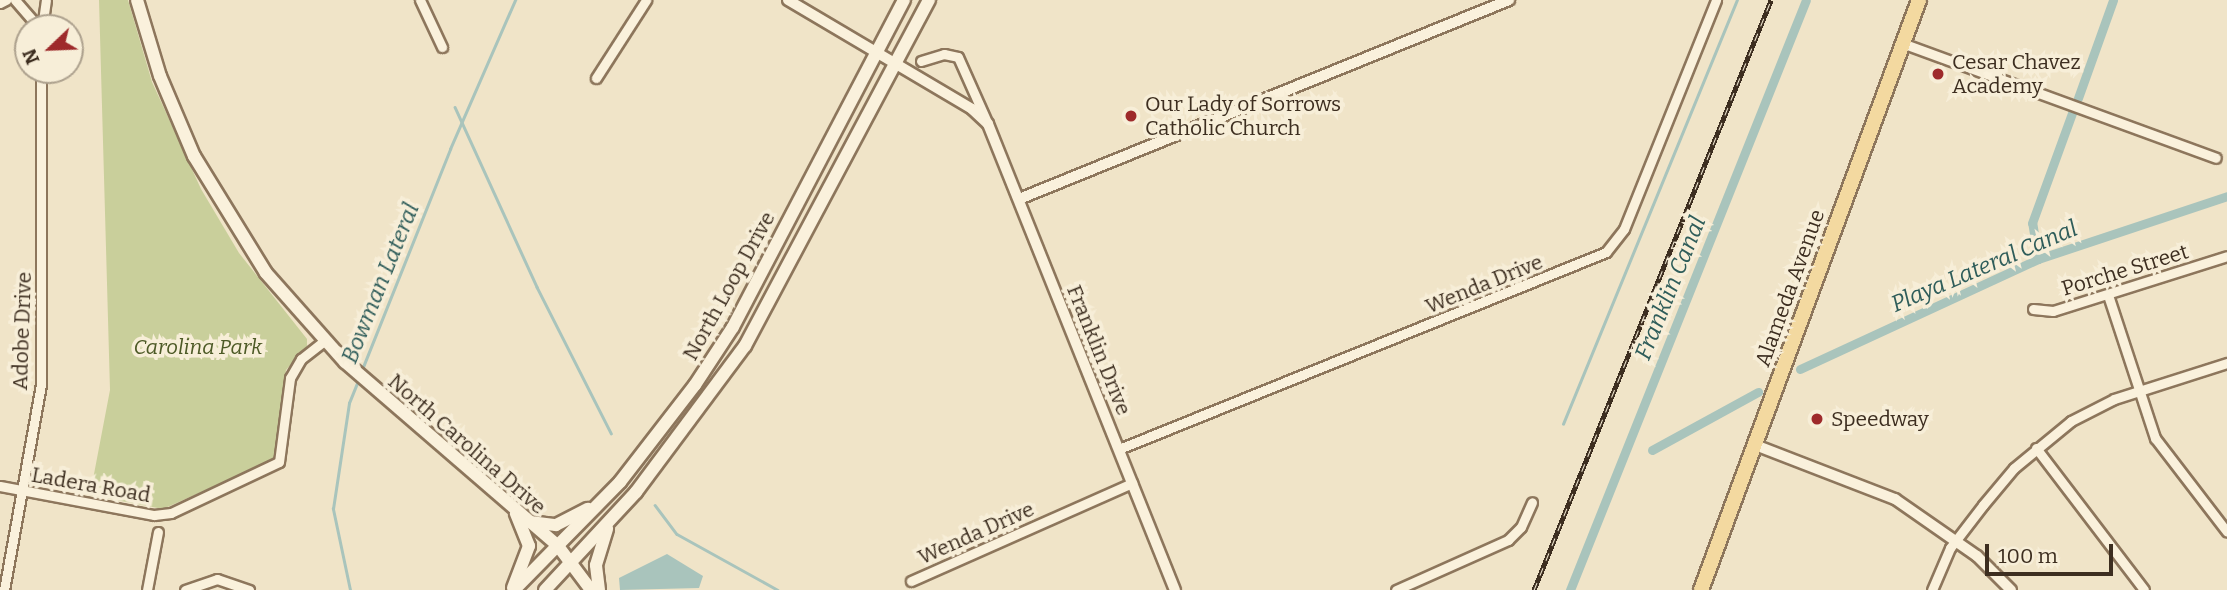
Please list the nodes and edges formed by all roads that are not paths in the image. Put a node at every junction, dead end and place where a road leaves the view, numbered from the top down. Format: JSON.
{"nodes":[{"id":1,"x":6,"y":0,"type":"edge"},
{"id":2,"x":15,"y":0,"type":"edge"},
{"id":3,"x":137,"y":0,"type":"edge"},
{"id":4,"x":420,"y":0,"type":"edge"},
{"id":5,"x":646,"y":0,"type":"edge"},
{"id":6,"x":788,"y":0,"type":"edge"},
{"id":7,"x":904,"y":0,"type":"edge"},
{"id":8,"x":929,"y":0,"type":"edge"},
{"id":9,"x":1509,"y":0,"type":"edge"},
{"id":10,"x":1716,"y":0,"type":"edge"},
{"id":11,"x":1919,"y":0,"type":"edge"},
{"id":12,"x":0,"y":3,"type":"edge"},
{"id":13,"x":28,"y":14,"type":"edge"},
{"id":14,"x":1902,"y":43,"type":"junction"},
{"id":15,"x":442,"y":47,"type":"dead end"},
{"id":16,"x":873,"y":54,"type":"junction"},
{"id":17,"x":921,"y":61,"type":"dead end"},
{"id":18,"x":894,"y":66,"type":"junction"},
{"id":19,"x":596,"y":78,"type":"dead end"},
{"id":20,"x":41,"y":84,"type":"edge"},
{"id":21,"x":988,"y":124,"type":"junction"},
{"id":22,"x":2217,"y":159,"type":"dead end"},
{"id":23,"x":1019,"y":199,"type":"junction"},
{"id":24,"x":2227,"y":256,"type":"edge"},
{"id":25,"x":2108,"y":295,"type":"junction"},
{"id":26,"x":2033,"y":309,"type":"dead end"},
{"id":27,"x":324,"y":341,"type":"junction"},
{"id":28,"x":2227,"y":363,"type":"edge"},
{"id":29,"x":695,"y":385,"type":"junction"},
{"id":30,"x":2140,"y":391,"type":"junction"},
{"id":31,"x":711,"y":397,"type":"junction"},
{"id":32,"x":1755,"y":445,"type":"junction"},
{"id":33,"x":2036,"y":448,"type":"junction"},
{"id":34,"x":1119,"y":449,"type":"junction"},
{"id":35,"x":1132,"y":483,"type":"junction"},
{"id":36,"x":0,"y":486,"type":"edge"},
{"id":37,"x":20,"y":490,"type":"junction"},
{"id":38,"x":603,"y":500,"type":"junction"},
{"id":39,"x":1532,"y":502,"type":"dead end"},
{"id":40,"x":512,"y":508,"type":"junction"},
{"id":41,"x":611,"y":520,"type":"junction"},
{"id":42,"x":528,"y":521,"type":"junction"},
{"id":43,"x":158,"y":532,"type":"dead end"},
{"id":44,"x":2227,"y":532,"type":"edge"},
{"id":45,"x":1956,"y":540,"type":"junction"},
{"id":46,"x":558,"y":546,"type":"junction"},
{"id":47,"x":573,"y":562,"type":"junction"},
{"id":48,"x":911,"y":581,"type":"dead end"},
{"id":49,"x":1410,"y":587,"type":"edge"},
{"id":50,"x":4,"y":590,"type":"edge"},
{"id":51,"x":147,"y":590,"type":"edge"},
{"id":52,"x":185,"y":590,"type":"edge"},
{"id":53,"x":249,"y":590,"type":"edge"},
{"id":54,"x":513,"y":590,"type":"edge"},
{"id":55,"x":545,"y":590,"type":"edge"},
{"id":56,"x":591,"y":590,"type":"edge"},
{"id":57,"x":599,"y":590,"type":"edge"},
{"id":58,"x":1175,"y":590,"type":"edge"},
{"id":59,"x":1396,"y":590,"type":"edge"},
{"id":60,"x":1701,"y":590,"type":"edge"},
{"id":61,"x":1933,"y":590,"type":"edge"},
{"id":62,"x":2011,"y":590,"type":"edge"},
{"id":63,"x":2144,"y":590,"type":"edge"}],
"edges":[{"from":1,"to":12,"type":"street"},
{"from":2,"to":13,"type":"street"},
{"from":3,"to":27,"type":"main road","name":"North Carolina Drive"},
{"from":4,"to":15,"type":"street"},
{"from":5,"to":19,"type":"street"},
{"from":6,"to":16,"type":"street"},
{"from":7,"to":16,"type":"main road","name":"North Loop Drive"},
{"from":8,"to":18,"type":"main road","name":"North Loop Drive"},
{"from":9,"to":23,"type":"street"},
{"from":10,"to":34,"type":"street","name":"Wenda Drive"},
{"from":11,"to":14,"type":"main road","name":"Alameda Avenue"},
{"from":14,"to":22,"type":"street"},
{"from":14,"to":32,"type":"main road","name":"Alameda Avenue"},
{"from":16,"to":18,"type":"street"},
{"from":16,"to":29,"type":"main road","name":"North Loop Drive"},
{"from":17,"to":21,"type":"street","name":"Franklin Drive"},
{"from":18,"to":21,"type":"street"},
{"from":18,"to":31,"type":"main road","name":"North Loop Drive"},
{"from":20,"to":37,"type":"street","name":"Adobe Drive"},
{"from":21,"to":23,"type":"street","name":"Franklin Drive"},
{"from":23,"to":34,"type":"street","name":"Franklin Drive"},
{"from":24,"to":25,"type":"street","name":"Porche Street"},
{"from":25,"to":26,"type":"street","name":"Porche Street"},
{"from":25,"to":30,"type":"street"},
{"from":27,"to":37,"type":"street","name":"Ladera Road"},
{"from":27,"to":40,"type":"main road","name":"North Carolina Drive"},
{"from":28,"to":30,"type":"street"},
{"from":29,"to":31,"type":"main road"},
{"from":29,"to":38,"type":"main road","name":"North Loop Drive"},
{"from":30,"to":33,"type":"street"},
{"from":30,"to":44,"type":"street"},
{"from":31,"to":41,"type":"main road","name":"North Loop Drive"},
{"from":32,"to":45,"type":"street"},
{"from":32,"to":60,"type":"main road","name":"Alameda Avenue"},
{"from":33,"to":45,"type":"street"},
{"from":33,"to":63,"type":"street"},
{"from":34,"to":35,"type":"street","name":"Franklin Drive"},
{"from":35,"to":48,"type":"street","name":"Wenda Drive"},
{"from":35,"to":58,"type":"street","name":"Franklin Drive"},
{"from":36,"to":37,"type":"street","name":"Ladera Road"},
{"from":37,"to":50,"type":"street","name":"Adobe Drive"},
{"from":38,"to":42,"type":"main road"},
{"from":38,"to":46,"type":"main road","name":"North Loop Drive"},
{"from":39,"to":49,"type":"street"},
{"from":40,"to":42,"type":"main road","name":"North Carolina Drive"},
{"from":40,"to":54,"type":"main road"},
{"from":41,"to":47,"type":"main road","name":"North Loop Drive"},
{"from":41,"to":57,"type":"main road"},
{"from":42,"to":46,"type":"main road","name":"North Carolina Drive"},
{"from":43,"to":51,"type":"street"},
{"from":45,"to":61,"type":"street"},
{"from":45,"to":62,"type":"street"},
{"from":46,"to":47,"type":"main road","name":"North Carolina Drive"},
{"from":46,"to":54,"type":"main road","name":"North Loop Drive"},
{"from":47,"to":55,"type":"main road","name":"North Loop Drive"},
{"from":47,"to":56,"type":"main road","name":"North Carolina Drive"},
{"from":49,"to":59,"type":"street"},
{"from":52,"to":53,"type":"street"}]}
